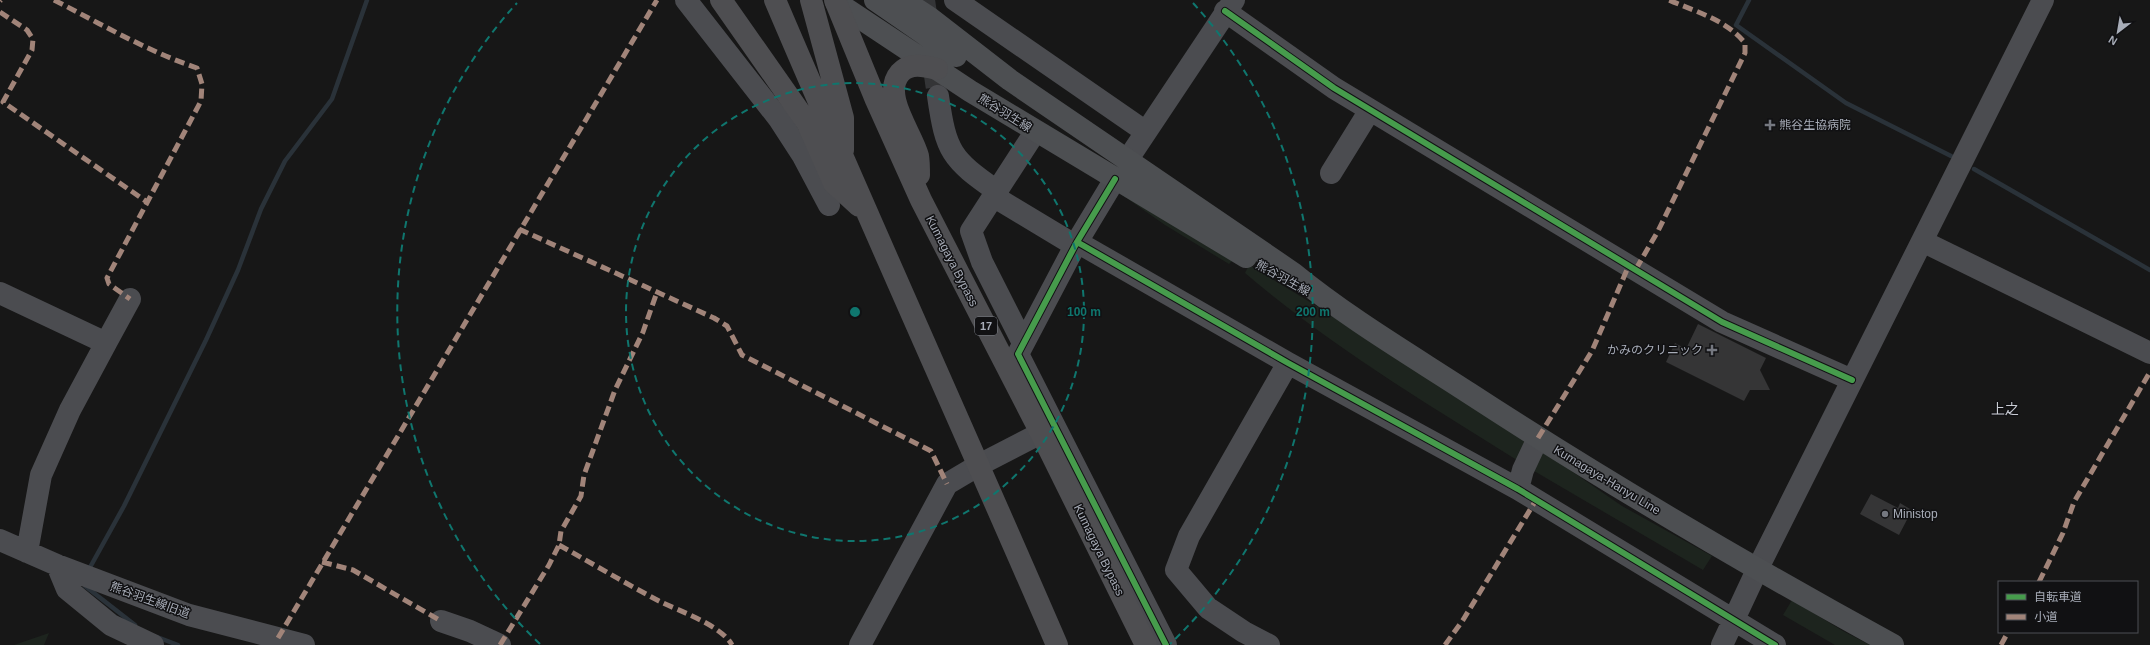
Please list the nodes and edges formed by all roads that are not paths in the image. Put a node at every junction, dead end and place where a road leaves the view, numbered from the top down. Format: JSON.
{"nodes":[{"id":1,"x":686,"y":0,"type":"edge"},
{"id":2,"x":696,"y":0,"type":"edge"},
{"id":3,"x":721,"y":0,"type":"edge"},
{"id":4,"x":775,"y":0,"type":"edge"},
{"id":5,"x":811,"y":0,"type":"edge"},
{"id":6,"x":875,"y":0,"type":"edge"},
{"id":7,"x":904,"y":0,"type":"edge"},
{"id":8,"x":938,"y":0,"type":"edge"},
{"id":9,"x":955,"y":0,"type":"edge"},
{"id":10,"x":2043,"y":0,"type":"edge"},
{"id":11,"x":835,"y":1,"type":"edge"},
{"id":12,"x":1230,"y":6,"type":"edge"},
{"id":13,"x":937,"y":70,"type":"junction"},
{"id":14,"x":745,"y":74,"type":"junction"},
{"id":15,"x":1069,"y":78,"type":"junction"},
{"id":16,"x":938,"y":96,"type":"tunnel mouth"},
{"id":17,"x":1370,"y":110,"type":"junction"},
{"id":18,"x":1035,"y":132,"type":"junction"},
{"id":19,"x":1146,"y":132,"type":"junction"},
{"id":20,"x":1063,"y":148,"type":"junction"},
{"id":21,"x":843,"y":159,"type":"junction"},
{"id":22,"x":1128,"y":160,"type":"junction"},
{"id":23,"x":1331,"y":173,"type":"dead end"},
{"id":24,"x":1115,"y":179,"type":"junction"},
{"id":25,"x":995,"y":193,"type":"junction"},
{"id":26,"x":921,"y":200,"type":"junction"},
{"id":27,"x":830,"y":205,"type":"dead end"},
{"id":28,"x":867,"y":214,"type":"junction"},
{"id":29,"x":1922,"y":241,"type":"junction"},
{"id":30,"x":1077,"y":244,"type":"junction"},
{"id":31,"x":0,"y":294,"type":"edge"},
{"id":32,"x":130,"y":299,"type":"dead end"},
{"id":33,"x":1329,"y":302,"type":"junction"},
{"id":34,"x":106,"y":343,"type":"junction"},
{"id":35,"x":1023,"y":343,"type":"junction"},
{"id":36,"x":2150,"y":353,"type":"edge"},
{"id":37,"x":1288,"y":363,"type":"junction"},
{"id":38,"x":1852,"y":380,"type":"junction"},
{"id":39,"x":1041,"y":433,"type":"junction"},
{"id":40,"x":1538,"y":438,"type":"junction"},
{"id":41,"x":979,"y":465,"type":"junction"},
{"id":42,"x":1518,"y":489,"type":"junction"},
{"id":43,"x":0,"y":540,"type":"edge"},
{"id":44,"x":27,"y":552,"type":"junction"},
{"id":45,"x":1758,"y":568,"type":"junction"},
{"id":46,"x":76,"y":572,"type":"junction"},
{"id":47,"x":441,"y":621,"type":"dead end"},
{"id":48,"x":1735,"y":621,"type":"junction"},
{"id":49,"x":1240,"y":638,"type":"edge"},
{"id":50,"x":153,"y":645,"type":"edge"},
{"id":51,"x":304,"y":645,"type":"edge"},
{"id":52,"x":500,"y":645,"type":"edge"},
{"id":53,"x":860,"y":645,"type":"edge"},
{"id":54,"x":1057,"y":645,"type":"edge"},
{"id":55,"x":1151,"y":645,"type":"edge"},
{"id":56,"x":1269,"y":645,"type":"edge"},
{"id":57,"x":1722,"y":645,"type":"edge"},
{"id":58,"x":1775,"y":645,"type":"edge"},
{"id":59,"x":1893,"y":645,"type":"edge"}],
"edges":[{"from":1,"to":14,"type":"street"},
{"from":2,"to":14,"type":"street"},
{"from":3,"to":28,"type":"highway"},
{"from":4,"to":21,"type":"highway"},
{"from":5,"to":21,"type":"highway"},
{"from":6,"to":20,"type":"main road"},
{"from":7,"to":22,"type":"main road","name":"熊谷羽生線"},
{"from":8,"to":15,"type":"street"},
{"from":9,"to":15,"type":"street"},
{"from":10,"to":29,"type":"street"},
{"from":11,"to":13,"type":"main road","name":"熊谷羽生線"},
{"from":11,"to":26,"type":"highway","name":"Kumagaya Bypass","number":"17"},
{"from":12,"to":17,"type":"street"},
{"from":12,"to":19,"type":"street"},
{"from":13,"to":18,"type":"main road","name":"熊谷羽生線"},
{"from":13,"to":26,"type":"highway"},
{"from":14,"to":27,"type":"street"},
{"from":15,"to":19,"type":"street"},
{"from":16,"to":25,"type":"street"},
{"from":17,"to":23,"type":"street"},
{"from":17,"to":38,"type":"street"},
{"from":18,"to":20,"type":"main road","name":"熊谷羽生線"},
{"from":18,"to":25,"type":"street"},
{"from":19,"to":22,"type":"street"},
{"from":20,"to":24,"type":"main road","name":"熊谷羽生線"},
{"from":21,"to":28,"type":"highway"},
{"from":22,"to":33,"type":"main road","name":"熊谷羽生線"},
{"from":24,"to":30,"type":"street"},
{"from":24,"to":33,"type":"main road","name":"熊谷羽生線"},
{"from":25,"to":30,"type":"street"},
{"from":25,"to":35,"type":"street"},
{"from":26,"to":39,"type":"highway","name":"Kumagaya Bypass","number":"17"},
{"from":28,"to":41,"type":"highway"},
{"from":29,"to":36,"type":"street"},
{"from":29,"to":38,"type":"street"},
{"from":30,"to":35,"type":"street"},
{"from":30,"to":37,"type":"street"},
{"from":31,"to":34,"type":"street"},
{"from":32,"to":34,"type":"street"},
{"from":33,"to":40,"type":"main road","name":"Kumagaya-Hanyu Line"},
{"from":34,"to":44,"type":"street"},
{"from":35,"to":55,"type":"street"},
{"from":37,"to":42,"type":"street"},
{"from":37,"to":49,"type":"street"},
{"from":38,"to":45,"type":"street"},
{"from":39,"to":41,"type":"street"},
{"from":39,"to":55,"type":"highway","name":"Kumagaya Bypass","number":"17"},
{"from":40,"to":42,"type":"street"},
{"from":40,"to":45,"type":"main road","name":"Kumagaya-Hanyu Line"},
{"from":41,"to":53,"type":"street"},
{"from":41,"to":54,"type":"highway"},
{"from":42,"to":48,"type":"street"},
{"from":43,"to":44,"type":"street","name":"熊谷羽生線旧道"},
{"from":44,"to":46,"type":"street","name":"熊谷羽生線旧道"},
{"from":45,"to":48,"type":"street"},
{"from":45,"to":59,"type":"main road","name":"Kumagaya-Hanyu Line"},
{"from":46,"to":50,"type":"street"},
{"from":46,"to":51,"type":"street","name":"熊谷羽生線旧道"},
{"from":47,"to":52,"type":"street"},
{"from":48,"to":57,"type":"street"},
{"from":48,"to":58,"type":"street"},
{"from":49,"to":56,"type":"street"}]}
